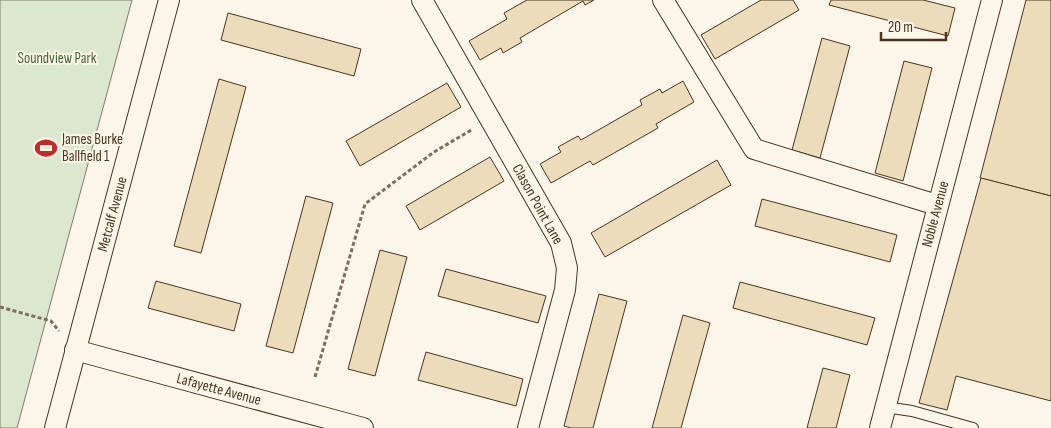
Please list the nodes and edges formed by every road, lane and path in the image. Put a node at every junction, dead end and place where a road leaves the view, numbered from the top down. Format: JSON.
{"nodes":[{"id":1,"x":169,"y":0,"type":"edge"},
{"id":2,"x":422,"y":0,"type":"edge"},
{"id":3,"x":663,"y":0,"type":"edge"},
{"id":4,"x":992,"y":0,"type":"edge"},
{"id":5,"x":474,"y":129,"type":"dead end"},
{"id":6,"x":937,"y":204,"type":"junction"},
{"id":7,"x":0,"y":307,"type":"edge"},
{"id":8,"x":75,"y":350,"type":"junction"},
{"id":9,"x":315,"y":377,"type":"dead end"},
{"id":10,"x":886,"y":407,"type":"junction"},
{"id":11,"x":939,"y":424,"type":"edge"},
{"id":12,"x":54,"y":428,"type":"edge"},
{"id":13,"x":363,"y":428,"type":"edge"},
{"id":14,"x":528,"y":428,"type":"edge"},
{"id":15,"x":880,"y":428,"type":"edge"},
{"id":16,"x":973,"y":428,"type":"edge"}],
"edges":[{"from":1,"to":8,"type":"street","name":"Metcalf Avenue"},
{"from":2,"to":14,"type":"street","name":"Clason Point Lane"},
{"from":3,"to":6,"type":"street"},
{"from":4,"to":6,"type":"street","name":"Noble Avenue"},
{"from":5,"to":9,"type":"path"},
{"from":6,"to":10,"type":"street","name":"Noble Avenue"},
{"from":7,"to":8,"type":"path"},
{"from":8,"to":12,"type":"street","name":"Metcalf Avenue"},
{"from":8,"to":13,"type":"street","name":"Lafayette Avenue"},
{"from":10,"to":11,"type":"lane"},
{"from":10,"to":15,"type":"street","name":"Noble Avenue"},
{"from":11,"to":16,"type":"lane"}]}
